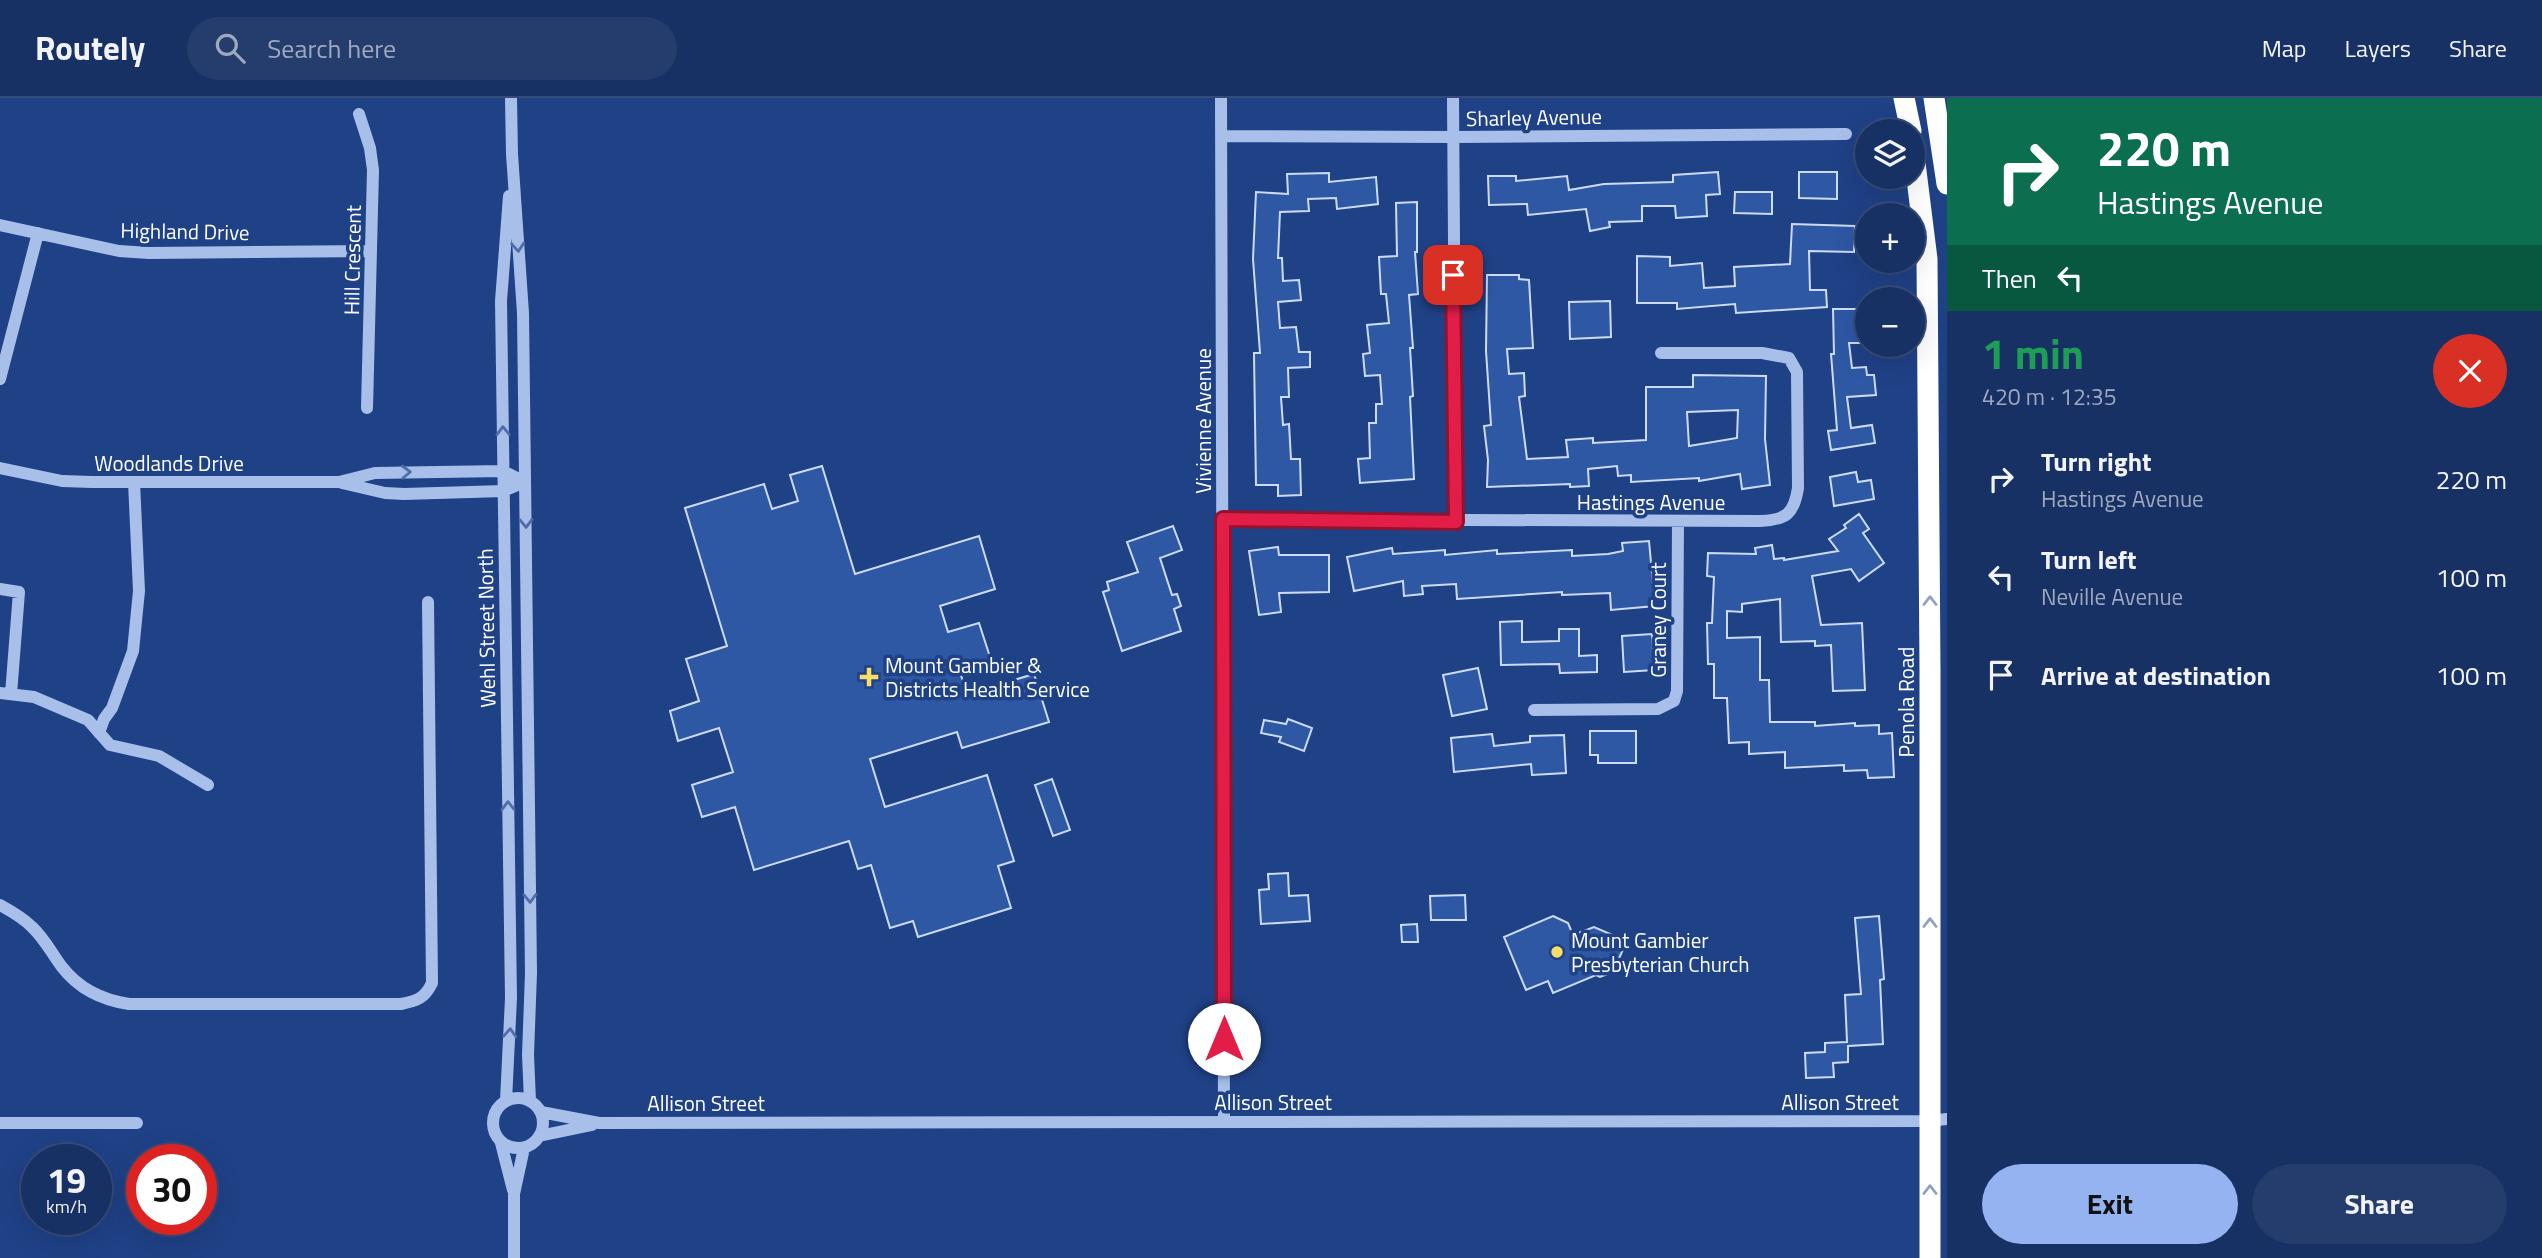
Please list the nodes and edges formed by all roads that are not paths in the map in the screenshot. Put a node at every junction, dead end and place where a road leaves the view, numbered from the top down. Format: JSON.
{"nodes":[{"id":1,"x":511,"y":98,"type":"edge"},
{"id":2,"x":1221,"y":98,"type":"edge"},
{"id":3,"x":1452,"y":98,"type":"edge"},
{"id":4,"x":1904,"y":98,"type":"edge"},
{"id":5,"x":1934,"y":98,"type":"edge"},
{"id":6,"x":359,"y":114,"type":"dead end"},
{"id":7,"x":1908,"y":119,"type":"edge"},
{"id":8,"x":1846,"y":134,"type":"dead end"},
{"id":9,"x":1222,"y":136,"type":"junction"},
{"id":10,"x":1452,"y":137,"type":"junction"},
{"id":11,"x":512,"y":154,"type":"junction"},
{"id":12,"x":1947,"y":184,"type":"edge"},
{"id":13,"x":1918,"y":189,"type":"edge"},
{"id":14,"x":0,"y":225,"type":"edge"},
{"id":15,"x":38,"y":233,"type":"junction"},
{"id":16,"x":371,"y":251,"type":"junction"},
{"id":17,"x":1661,"y":353,"type":"dead end"},
{"id":18,"x":0,"y":379,"type":"edge"},
{"id":19,"x":367,"y":408,"type":"dead end"},
{"id":20,"x":0,"y":468,"type":"edge"},
{"id":21,"x":503,"y":471,"type":"junction"},
{"id":22,"x":525,"y":481,"type":"junction"},
{"id":23,"x":134,"y":482,"type":"junction"},
{"id":24,"x":338,"y":482,"type":"junction"},
{"id":25,"x":503,"y":491,"type":"junction"},
{"id":26,"x":1223,"y":519,"type":"junction"},
{"id":27,"x":1678,"y":521,"type":"junction"},
{"id":28,"x":1456,"y":522,"type":"junction"},
{"id":29,"x":0,"y":589,"type":"edge"},
{"id":30,"x":428,"y":602,"type":"dead end"},
{"id":31,"x":1939,"y":669,"type":"edge"},
{"id":32,"x":6,"y":694,"type":"edge"},
{"id":33,"x":1534,"y":710,"type":"dead end"},
{"id":34,"x":99,"y":733,"type":"junction"},
{"id":35,"x":208,"y":785,"type":"dead end"},
{"id":36,"x":0,"y":905,"type":"edge"},
{"id":37,"x":506,"y":1101,"type":"junction"},
{"id":38,"x":530,"y":1101,"type":"junction"},
{"id":39,"x":541,"y":1112,"type":"junction"},
{"id":40,"x":1938,"y":1120,"type":"edge"},
{"id":41,"x":1224,"y":1122,"type":"junction"},
{"id":42,"x":0,"y":1123,"type":"edge"},
{"id":43,"x":137,"y":1123,"type":"dead end"},
{"id":44,"x":599,"y":1123,"type":"junction"},
{"id":45,"x":540,"y":1136,"type":"junction"},
{"id":46,"x":501,"y":1143,"type":"junction"},
{"id":47,"x":524,"y":1148,"type":"junction"},
{"id":48,"x":514,"y":1194,"type":"junction"},
{"id":49,"x":514,"y":1258,"type":"edge"},
{"id":50,"x":1930,"y":1258,"type":"edge"}],
"edges":[{"from":1,"to":11,"type":"street","name":"Wehl Street North"},
{"from":2,"to":9,"type":"street","name":"Vivienne Avenue"},
{"from":3,"to":10,"type":"street"},
{"from":4,"to":7,"type":"highway"},
{"from":5,"to":12,"type":"highway"},
{"from":6,"to":16,"type":"street","name":"Hill Crescent"},
{"from":8,"to":10,"type":"street","name":"Sharley Avenue"},
{"from":9,"to":10,"type":"street","name":"Sharley Avenue"},
{"from":9,"to":26,"type":"street","name":"Vivienne Avenue"},
{"from":10,"to":28,"type":"street"},
{"from":21,"to":11,"type":"street","name":"Wehl Street North","one_way":true},
{"from":11,"to":22,"type":"street","name":"Wehl Street North","one_way":true},
{"from":31,"to":13,"type":"highway","name":"Penola Road","one_way":true},
{"from":14,"to":15,"type":"street","name":"Highland Drive"},
{"from":15,"to":16,"type":"street","name":"Highland Drive"},
{"from":15,"to":18,"type":"street"},
{"from":16,"to":19,"type":"street","name":"Hill Crescent"},
{"from":17,"to":27,"type":"street","name":"Hastings Avenue"},
{"from":20,"to":23,"type":"street","name":"Woodlands Drive"},
{"from":21,"to":22,"type":"street","name":"Woodlands Drive"},
{"from":24,"to":21,"type":"street","name":"Woodlands Drive","one_way":true},
{"from":21,"to":25,"type":"street","name":"Wehl Street North"},
{"from":22,"to":25,"type":"street","name":"Woodlands Drive"},
{"from":22,"to":38,"type":"street","name":"Wehl Street North","one_way":true},
{"from":23,"to":24,"type":"street","name":"Woodlands Drive"},
{"from":23,"to":34,"type":"street"},
{"from":24,"to":25,"type":"street","name":"Woodlands Drive"},
{"from":37,"to":25,"type":"street","name":"Wehl Street North","one_way":true},
{"from":26,"to":28,"type":"street","name":"Hastings Avenue"},
{"from":26,"to":41,"type":"street","name":"Vivienne Avenue"},
{"from":27,"to":28,"type":"street","name":"Hastings Avenue"},
{"from":27,"to":33,"type":"street","name":"Graney Court"},
{"from":29,"to":32,"type":"street"},
{"from":30,"to":36,"type":"street"},
{"from":40,"to":31,"type":"highway","name":"Penola Road","one_way":true},
{"from":32,"to":34,"type":"street"},
{"from":34,"to":35,"type":"street"},
{"from":37,"to":38,"type":"street"},
{"from":37,"to":46,"type":"street"},
{"from":38,"to":39,"type":"street"},
{"from":39,"to":44,"type":"street","name":"Allison Street"},
{"from":39,"to":45,"type":"street"},
{"from":40,"to":41,"type":"street","name":"Allison Street"},
{"from":50,"to":40,"type":"highway","name":"Penola Road","one_way":true},
{"from":41,"to":44,"type":"street","name":"Allison Street"},
{"from":42,"to":43,"type":"street"},
{"from":44,"to":45,"type":"street","name":"Allison Street"},
{"from":45,"to":47,"type":"street"},
{"from":46,"to":47,"type":"street"},
{"from":46,"to":48,"type":"street"},
{"from":47,"to":48,"type":"street"},
{"from":48,"to":49,"type":"street"}]}
